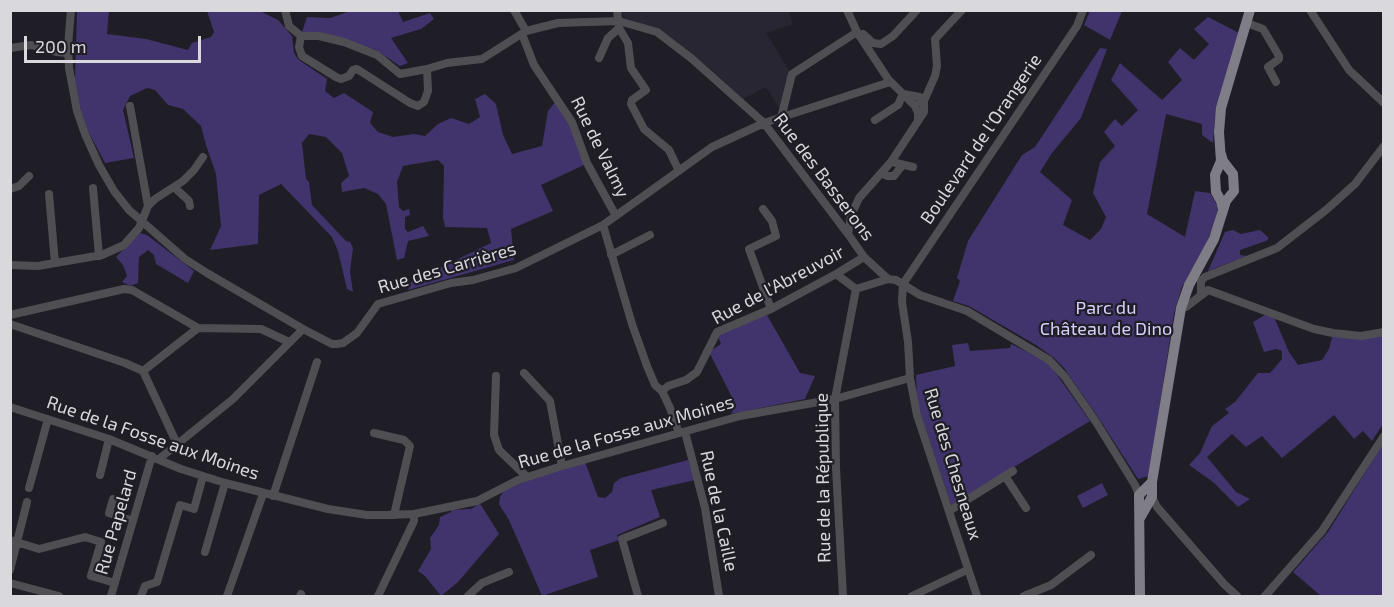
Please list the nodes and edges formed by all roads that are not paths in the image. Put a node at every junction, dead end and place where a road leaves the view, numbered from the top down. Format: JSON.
{"nodes":[{"id":1,"x":71,"y":10,"type":"edge"},
{"id":2,"x":514,"y":10,"type":"edge"},
{"id":3,"x":578,"y":10,"type":"edge"},
{"id":4,"x":617,"y":10,"type":"edge"},
{"id":5,"x":847,"y":10,"type":"edge"},
{"id":6,"x":917,"y":10,"type":"edge"},
{"id":7,"x":962,"y":10,"type":"edge"},
{"id":8,"x":1083,"y":10,"type":"edge"},
{"id":9,"x":1250,"y":10,"type":"edge"},
{"id":10,"x":1310,"y":10,"type":"edge"},
{"id":11,"x":285,"y":15,"type":"edge"},
{"id":12,"x":583,"y":21,"type":"junction"},
{"id":13,"x":1246,"y":23,"type":"junction"},
{"id":14,"x":619,"y":25,"type":"junction"},
{"id":15,"x":524,"y":33,"type":"junction"},
{"id":16,"x":859,"y":34,"type":"junction"},
{"id":17,"x":301,"y":36,"type":"junction"},
{"id":18,"x":10,"y":48,"type":"edge"},
{"id":19,"x":68,"y":53,"type":"junction"},
{"id":20,"x":599,"y":58,"type":"dead end"},
{"id":21,"x":428,"y":69,"type":"junction"},
{"id":22,"x":891,"y":82,"type":"junction"},
{"id":23,"x":1276,"y":82,"type":"dead end"},
{"id":24,"x":903,"y":94,"type":"junction"},
{"id":25,"x":924,"y":101,"type":"junction"},
{"id":26,"x":911,"y":102,"type":"junction"},
{"id":27,"x":1383,"y":103,"type":"edge"},
{"id":28,"x":130,"y":106,"type":"dead end"},
{"id":29,"x":781,"y":118,"type":"junction"},
{"id":30,"x":875,"y":120,"type":"dead end"},
{"id":31,"x":764,"y":123,"type":"junction"},
{"id":32,"x":917,"y":124,"type":"junction"},
{"id":33,"x":1383,"y":146,"type":"edge"},
{"id":34,"x":203,"y":157,"type":"dead end"},
{"id":35,"x":895,"y":163,"type":"junction"},
{"id":36,"x":913,"y":167,"type":"dead end"},
{"id":37,"x":1223,"y":168,"type":"junction"},
{"id":38,"x":679,"y":171,"type":"junction"},
{"id":39,"x":29,"y":176,"type":"dead end"},
{"id":40,"x":174,"y":187,"type":"junction"},
{"id":41,"x":93,"y":188,"type":"dead end"},
{"id":42,"x":10,"y":189,"type":"edge"},
{"id":43,"x":49,"y":194,"type":"dead end"},
{"id":44,"x":1217,"y":194,"type":"junction"},
{"id":45,"x":1229,"y":197,"type":"junction"},
{"id":46,"x":148,"y":206,"type":"junction"},
{"id":47,"x":190,"y":206,"type":"dead end"},
{"id":48,"x":763,"y":209,"type":"dead end"},
{"id":49,"x":1223,"y":211,"type":"junction"},
{"id":50,"x":616,"y":216,"type":"junction"},
{"id":51,"x":142,"y":223,"type":"junction"},
{"id":52,"x":603,"y":225,"type":"junction"},
{"id":53,"x":848,"y":234,"type":"junction"},
{"id":54,"x":650,"y":235,"type":"dead end"},
{"id":55,"x":611,"y":255,"type":"junction"},
{"id":56,"x":99,"y":256,"type":"junction"},
{"id":57,"x":864,"y":257,"type":"junction"},
{"id":58,"x":55,"y":263,"type":"junction"},
{"id":59,"x":10,"y":265,"type":"edge"},
{"id":60,"x":836,"y":274,"type":"junction"},
{"id":61,"x":888,"y":279,"type":"junction"},
{"id":62,"x":903,"y":284,"type":"junction"},
{"id":63,"x":856,"y":289,"type":"junction"},
{"id":64,"x":1202,"y":293,"type":"junction"},
{"id":65,"x":1181,"y":308,"type":"junction"},
{"id":66,"x":771,"y":309,"type":"junction"},
{"id":67,"x":10,"y":315,"type":"edge"},
{"id":68,"x":10,"y":324,"type":"edge"},
{"id":69,"x":198,"y":328,"type":"junction"},
{"id":70,"x":303,"y":329,"type":"junction"},
{"id":71,"x":1383,"y":332,"type":"edge"},
{"id":72,"x":289,"y":342,"type":"junction"},
{"id":73,"x":316,"y":362,"type":"dead end"},
{"id":74,"x":143,"y":371,"type":"junction"},
{"id":75,"x":524,"y":373,"type":"dead end"},
{"id":76,"x":496,"y":376,"type":"dead end"},
{"id":77,"x":910,"y":378,"type":"junction"},
{"id":78,"x":662,"y":391,"type":"junction"},
{"id":79,"x":835,"y":399,"type":"junction"},
{"id":80,"x":10,"y":407,"type":"edge"},
{"id":81,"x":48,"y":419,"type":"junction"},
{"id":82,"x":374,"y":433,"type":"dead end"},
{"id":83,"x":682,"y":433,"type":"junction"},
{"id":84,"x":1383,"y":436,"type":"edge"},
{"id":85,"x":110,"y":440,"type":"junction"},
{"id":86,"x":177,"y":444,"type":"junction"},
{"id":87,"x":155,"y":458,"type":"junction"},
{"id":88,"x":562,"y":466,"type":"junction"},
{"id":89,"x":100,"y":475,"type":"dead end"},
{"id":90,"x":203,"y":476,"type":"junction"},
{"id":91,"x":527,"y":477,"type":"junction"},
{"id":92,"x":225,"y":483,"type":"junction"},
{"id":93,"x":29,"y":488,"type":"dead end"},
{"id":94,"x":263,"y":494,"type":"junction"},
{"id":95,"x":1147,"y":495,"type":"junction"},
{"id":96,"x":273,"y":496,"type":"junction"},
{"id":97,"x":113,"y":499,"type":"dead end"},
{"id":98,"x":27,"y":502,"type":"dead end"},
{"id":99,"x":1026,"y":508,"type":"dead end"},
{"id":100,"x":949,"y":510,"type":"junction"},
{"id":101,"x":414,"y":514,"type":"junction"},
{"id":102,"x":394,"y":515,"type":"junction"},
{"id":103,"x":133,"y":521,"type":"junction"},
{"id":104,"x":663,"y":523,"type":"dead end"},
{"id":105,"x":14,"y":541,"type":"edge"},
{"id":106,"x":205,"y":552,"type":"dead end"},
{"id":107,"x":1091,"y":555,"type":"dead end"},
{"id":108,"x":10,"y":570,"type":"edge"},
{"id":109,"x":967,"y":570,"type":"junction"},
{"id":110,"x":508,"y":572,"type":"dead end"},
{"id":111,"x":10,"y":583,"type":"edge"},
{"id":112,"x":115,"y":583,"type":"junction"},
{"id":113,"x":918,"y":595,"type":"edge"},
{"id":114,"x":58,"y":597,"type":"edge"},
{"id":115,"x":111,"y":597,"type":"edge"},
{"id":116,"x":141,"y":597,"type":"edge"},
{"id":117,"x":227,"y":597,"type":"edge"},
{"id":118,"x":378,"y":597,"type":"edge"},
{"id":119,"x":468,"y":597,"type":"edge"},
{"id":120,"x":638,"y":597,"type":"edge"},
{"id":121,"x":719,"y":597,"type":"edge"},
{"id":122,"x":843,"y":597,"type":"edge"},
{"id":123,"x":977,"y":597,"type":"edge"},
{"id":124,"x":1024,"y":597,"type":"edge"},
{"id":125,"x":1140,"y":597,"type":"edge"},
{"id":126,"x":1237,"y":597,"type":"edge"},
{"id":127,"x":1265,"y":597,"type":"edge"}],
"edges":[{"from":1,"to":19,"type":"street","name":"Rue des Carrières"},
{"from":2,"to":15,"type":"street"},
{"from":3,"to":12,"type":"street"},
{"from":4,"to":14,"type":"street"},
{"from":5,"to":16,"type":"street"},
{"from":6,"to":16,"type":"street"},
{"from":7,"to":25,"type":"street"},
{"from":8,"to":62,"type":"street","name":"Boulevard de l'Orangerie"},
{"from":9,"to":13,"type":"main road"},
{"from":10,"to":27,"type":"street"},
{"from":11,"to":17,"type":"street"},
{"from":12,"to":14,"type":"street","name":"Rue des Basserons"},
{"from":12,"to":15,"type":"street","name":"Rue des Basserons"},
{"from":13,"to":23,"type":"street"},
{"from":13,"to":37,"type":"main road"},
{"from":14,"to":20,"type":"street"},
{"from":14,"to":31,"type":"street","name":"Rue des Basserons"},
{"from":14,"to":38,"type":"street"},
{"from":15,"to":21,"type":"street","name":"Rue des Basserons"},
{"from":15,"to":50,"type":"street","name":"Rue de Valmy"},
{"from":16,"to":22,"type":"street"},
{"from":16,"to":29,"type":"street"},
{"from":17,"to":21,"type":"street","name":"Rue des Basserons"},
{"from":17,"to":21,"type":"street"},
{"from":18,"to":19,"type":"street"},
{"from":19,"to":51,"type":"street","name":"Rue des Carrières"},
{"from":22,"to":24,"type":"street"},
{"from":22,"to":29,"type":"street","name":"Rue des Carrières"},
{"from":24,"to":25,"type":"street"},
{"from":24,"to":26,"type":"street"},
{"from":24,"to":30,"type":"street"},
{"from":25,"to":26,"type":"street"},
{"from":25,"to":32,"type":"street"},
{"from":26,"to":32,"type":"street"},
{"from":28,"to":46,"type":"street"},
{"from":29,"to":31,"type":"street","name":"Rue des Carrières"},
{"from":31,"to":38,"type":"street","name":"Rue des Carrières"},
{"from":31,"to":53,"type":"street","name":"Rue des Basserons"},
{"from":32,"to":35,"type":"street"},
{"from":33,"to":64,"type":"street"},
{"from":34,"to":40,"type":"street"},
{"from":35,"to":36,"type":"street"},
{"from":35,"to":53,"type":"street"},
{"from":37,"to":44,"type":"main road"},
{"from":37,"to":45,"type":"main road"},
{"from":38,"to":50,"type":"street","name":"Rue des Carrières"},
{"from":39,"to":42,"type":"street"},
{"from":40,"to":46,"type":"street"},
{"from":40,"to":47,"type":"street"},
{"from":41,"to":56,"type":"street"},
{"from":43,"to":58,"type":"street"},
{"from":44,"to":45,"type":"main road"},
{"from":44,"to":49,"type":"main road"},
{"from":45,"to":49,"type":"main road"},
{"from":46,"to":51,"type":"street"},
{"from":48,"to":66,"type":"street"},
{"from":49,"to":65,"type":"main road"},
{"from":50,"to":52,"type":"street","name":"Rue des Carrières"},
{"from":51,"to":56,"type":"street"},
{"from":51,"to":70,"type":"street","name":"Rue des Carrières"},
{"from":52,"to":55,"type":"street","name":"Rue de la Caille"},
{"from":52,"to":70,"type":"street","name":"Rue des Carrières"},
{"from":53,"to":57,"type":"street","name":"Rue des Basserons"},
{"from":54,"to":55,"type":"street"},
{"from":55,"to":78,"type":"street","name":"Rue de la Caille"},
{"from":56,"to":58,"type":"street"},
{"from":57,"to":60,"type":"street","name":"Rue de l'Abreuvoir"},
{"from":57,"to":61,"type":"street","name":"Rue des Basserons"},
{"from":58,"to":59,"type":"street"},
{"from":60,"to":63,"type":"street"},
{"from":60,"to":66,"type":"street","name":"Rue de l'Abreuvoir"},
{"from":61,"to":62,"type":"street"},
{"from":61,"to":63,"type":"street"},
{"from":62,"to":77,"type":"street","name":"Rue des Chesneaux"},
{"from":62,"to":95,"type":"street"},
{"from":63,"to":79,"type":"street","name":"Rue de la République"},
{"from":64,"to":65,"type":"street"},
{"from":64,"to":71,"type":"street"},
{"from":65,"to":95,"type":"main road"},
{"from":66,"to":78,"type":"street","name":"Rue de l'Abreuvoir"},
{"from":67,"to":69,"type":"street"},
{"from":68,"to":74,"type":"street"},
{"from":69,"to":72,"type":"street"},
{"from":69,"to":74,"type":"street"},
{"from":70,"to":72,"type":"street"},
{"from":72,"to":86,"type":"street"},
{"from":73,"to":96,"type":"street"},
{"from":74,"to":86,"type":"street"},
{"from":75,"to":88,"type":"street"},
{"from":76,"to":91,"type":"street"},
{"from":77,"to":79,"type":"street","name":"Rue de la Fosse aux Moines"},
{"from":77,"to":100,"type":"street","name":"Rue des Chesneaux"},
{"from":78,"to":83,"type":"street","name":"Rue de la Caille"},
{"from":79,"to":83,"type":"street","name":"Rue de la Fosse aux Moines"},
{"from":79,"to":122,"type":"street","name":"Rue de la République"},
{"from":80,"to":81,"type":"street","name":"Rue de la Fosse aux Moines"},
{"from":81,"to":85,"type":"street","name":"Rue de la Fosse aux Moines"},
{"from":81,"to":93,"type":"street"},
{"from":82,"to":102,"type":"street"},
{"from":83,"to":88,"type":"street","name":"Rue de la Fosse aux Moines"},
{"from":83,"to":121,"type":"street","name":"Rue de la Caille"},
{"from":84,"to":127,"type":"street"},
{"from":85,"to":87,"type":"street","name":"Rue de la Fosse aux Moines"},
{"from":85,"to":89,"type":"street"},
{"from":86,"to":87,"type":"street"},
{"from":87,"to":90,"type":"street","name":"Rue de la Fosse aux Moines"},
{"from":87,"to":103,"type":"street","name":"Rue Papelard"},
{"from":88,"to":91,"type":"street","name":"Rue de la Fosse aux Moines"},
{"from":90,"to":92,"type":"street","name":"Rue de la Fosse aux Moines"},
{"from":90,"to":116,"type":"street"},
{"from":91,"to":101,"type":"street","name":"Rue de la Fosse aux Moines"},
{"from":92,"to":94,"type":"street","name":"Rue de la Fosse aux Moines"},
{"from":92,"to":106,"type":"street"},
{"from":94,"to":96,"type":"street","name":"Rue de la Fosse aux Moines"},
{"from":94,"to":117,"type":"street"},
{"from":95,"to":125,"type":"main road"},
{"from":95,"to":126,"type":"street"},
{"from":96,"to":102,"type":"street","name":"Rue de la Fosse aux Moines"},
{"from":97,"to":103,"type":"street"},
{"from":98,"to":105,"type":"street"},
{"from":99,"to":100,"type":"street"},
{"from":100,"to":109,"type":"street","name":"Rue des Chesneaux"},
{"from":101,"to":102,"type":"street","name":"Rue de la Fosse aux Moines"},
{"from":101,"to":118,"type":"street"},
{"from":103,"to":112,"type":"street","name":"Rue Papelard"},
{"from":104,"to":120,"type":"street"},
{"from":105,"to":108,"type":"street"},
{"from":105,"to":112,"type":"street"},
{"from":107,"to":124,"type":"street"},
{"from":109,"to":113,"type":"street"},
{"from":109,"to":123,"type":"street","name":"Rue des Chesneaux"},
{"from":110,"to":119,"type":"street"},
{"from":111,"to":114,"type":"street"},
{"from":112,"to":115,"type":"street","name":"Rue Papelard"}]}
